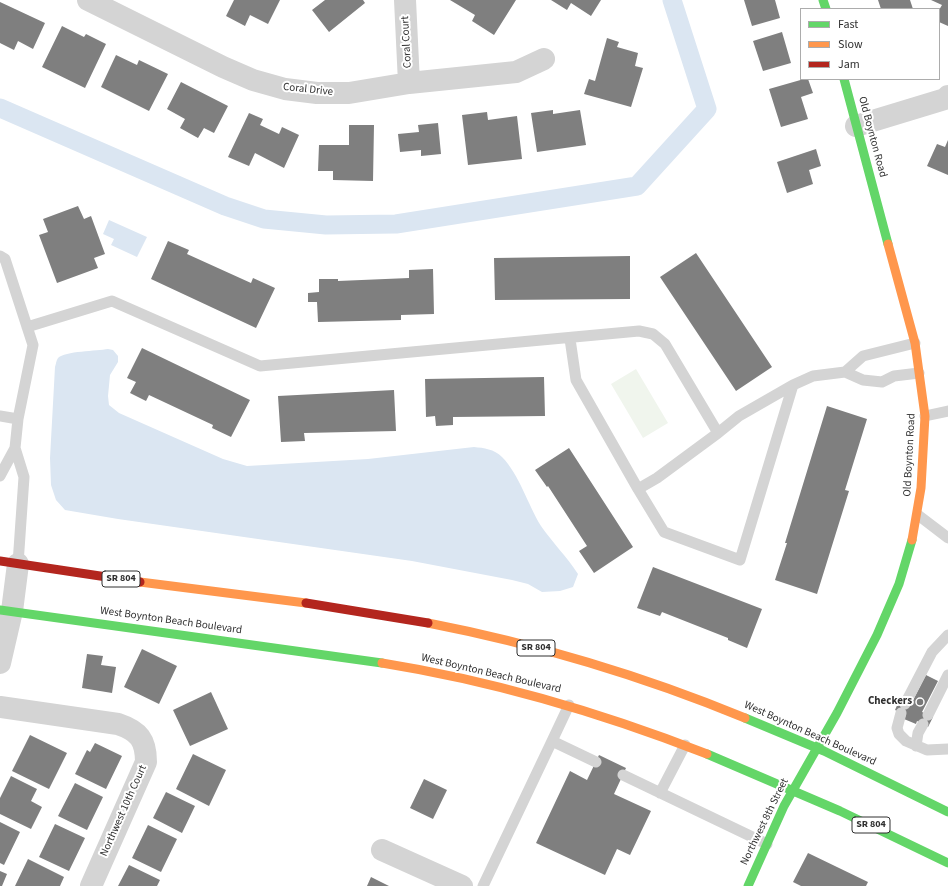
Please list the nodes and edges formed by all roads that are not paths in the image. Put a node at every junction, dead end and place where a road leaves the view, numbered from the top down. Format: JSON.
{"nodes":[{"id":1,"x":88,"y":0,"type":"edge"},
{"id":2,"x":405,"y":0,"type":"edge"},
{"id":3,"x":544,"y":59,"type":"dead end"},
{"id":4,"x":844,"y":80,"type":"edge"},
{"id":5,"x":409,"y":83,"type":"junction"},
{"id":6,"x":948,"y":96,"type":"edge"},
{"id":7,"x":856,"y":126,"type":"junction"},
{"id":8,"x":0,"y":256,"type":"edge"},
{"id":9,"x":27,"y":327,"type":"junction"},
{"id":10,"x":570,"y":338,"type":"junction"},
{"id":11,"x":915,"y":343,"type":"junction"},
{"id":12,"x":845,"y":372,"type":"junction"},
{"id":13,"x":919,"y":373,"type":"junction"},
{"id":14,"x":793,"y":385,"type":"junction"},
{"id":15,"x":948,"y":412,"type":"edge"},
{"id":16,"x":0,"y":416,"type":"edge"},
{"id":17,"x":925,"y":416,"type":"junction"},
{"id":18,"x":18,"y":419,"type":"junction"},
{"id":19,"x":718,"y":433,"type":"junction"},
{"id":20,"x":14,"y":448,"type":"junction"},
{"id":21,"x":0,"y":476,"type":"edge"},
{"id":22,"x":638,"y":489,"type":"junction"},
{"id":23,"x":918,"y":515,"type":"junction"},
{"id":24,"x":948,"y":538,"type":"edge"},
{"id":25,"x":9,"y":563,"type":"edge"},
{"id":26,"x":6,"y":611,"type":"edge"},
{"id":27,"x":948,"y":635,"type":"edge"},
{"id":28,"x":0,"y":663,"type":"edge"},
{"id":29,"x":948,"y":675,"type":"edge"},
{"id":30,"x":569,"y":705,"type":"junction"},
{"id":31,"x":0,"y":707,"type":"edge"},
{"id":32,"x":552,"y":742,"type":"junction"},
{"id":33,"x":685,"y":744,"type":"junction"},
{"id":34,"x":916,"y":746,"type":"junction"},
{"id":35,"x":817,"y":749,"type":"junction"},
{"id":36,"x":948,"y":749,"type":"edge"},
{"id":37,"x":596,"y":762,"type":"dead end"},
{"id":38,"x":623,"y":775,"type":"dead end"},
{"id":39,"x":793,"y":789,"type":"junction"},
{"id":40,"x":660,"y":792,"type":"junction"},
{"id":41,"x":948,"y":812,"type":"edge"},
{"id":42,"x":767,"y":844,"type":"junction"},
{"id":43,"x":382,"y":850,"type":"dead end"},
{"id":44,"x":948,"y":863,"type":"edge"},
{"id":45,"x":91,"y":886,"type":"edge"},
{"id":46,"x":462,"y":886,"type":"edge"},
{"id":47,"x":484,"y":886,"type":"edge"},
{"id":48,"x":748,"y":886,"type":"edge"}],
"edges":[{"from":1,"to":5,"type":"street","name":"Coral Drive"},
{"from":2,"to":5,"type":"street","name":"Coral Court"},
{"from":3,"to":5,"type":"street","name":"Coral Drive"},
{"from":4,"to":7,"type":"main road","name":"Old Boynton Road"},
{"from":6,"to":7,"type":"street"},
{"from":7,"to":11,"type":"main road","name":"Old Boynton Road"},
{"from":8,"to":9,"type":"lane"},
{"from":9,"to":10,"type":"lane"},
{"from":9,"to":18,"type":"lane"},
{"from":10,"to":19,"type":"lane"},
{"from":10,"to":22,"type":"lane"},
{"from":11,"to":12,"type":"lane"},
{"from":11,"to":13,"type":"main road","name":"Old Boynton Road"},
{"from":12,"to":13,"type":"lane"},
{"from":12,"to":14,"type":"lane"},
{"from":13,"to":17,"type":"main road","name":"Old Boynton Road"},
{"from":14,"to":19,"type":"lane"},
{"from":14,"to":22,"type":"lane"},
{"from":15,"to":17,"type":"lane"},
{"from":16,"to":18,"type":"lane"},
{"from":17,"to":23,"type":"main road","name":"Old Boynton Road"},
{"from":18,"to":20,"type":"lane"},
{"from":19,"to":22,"type":"lane"},
{"from":20,"to":21,"type":"lane"},
{"from":20,"to":25,"type":"lane"},
{"from":23,"to":24,"type":"lane"},
{"from":23,"to":35,"type":"main road","name":"Old Boynton Road"},
{"from":25,"to":26,"type":"street"},
{"from":25,"to":35,"type":"main road","name":"West Boynton Beach Boulevard","number":"SR 804"},
{"from":26,"to":28,"type":"street"},
{"from":26,"to":30,"type":"main road","name":"West Boynton Beach Boulevard","number":"SR 804"},
{"from":27,"to":34,"type":"lane"},
{"from":29,"to":34,"type":"lane"},
{"from":30,"to":32,"type":"lane"},
{"from":30,"to":33,"type":"main road","name":"West Boynton Beach Boulevard","number":"SR 804"},
{"from":31,"to":45,"type":"street","name":"Northwest 10th Court"},
{"from":32,"to":37,"type":"lane"},
{"from":32,"to":47,"type":"lane"},
{"from":33,"to":39,"type":"main road","name":"West Boynton Beach Boulevard","number":"SR 804"},
{"from":33,"to":40,"type":"lane"},
{"from":34,"to":36,"type":"lane"},
{"from":35,"to":39,"type":"main road","name":"Northwest 8th Street"},
{"from":35,"to":41,"type":"main road","name":"West Boynton Beach Boulevard","number":"SR 804"},
{"from":38,"to":40,"type":"lane"},
{"from":39,"to":42,"type":"main road","name":"Northwest 8th Street"},
{"from":39,"to":44,"type":"main road","name":"West Boynton Beach Boulevard","number":"SR 804"},
{"from":40,"to":42,"type":"lane"},
{"from":42,"to":48,"type":"main road","name":"Northwest 8th Street"},
{"from":43,"to":46,"type":"street"}]}
